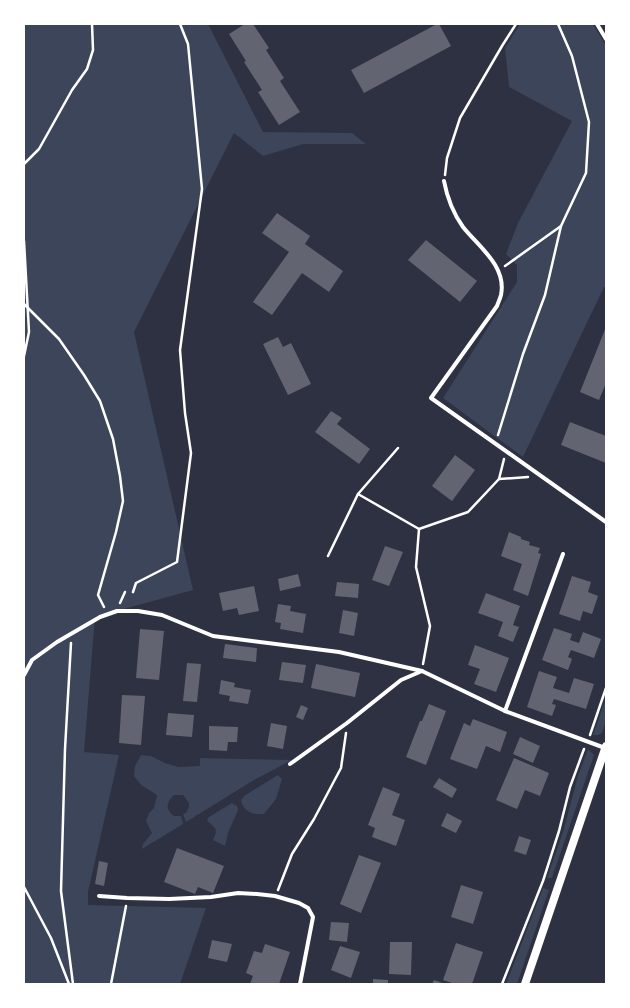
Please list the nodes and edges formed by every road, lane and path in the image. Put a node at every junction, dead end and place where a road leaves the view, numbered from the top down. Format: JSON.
{"nodes":[{"id":1,"x":92,"y":24,"type":"edge"},
{"id":2,"x":180,"y":24,"type":"edge"},
{"id":3,"x":516,"y":24,"type":"edge"},
{"id":4,"x":558,"y":24,"type":"edge"},
{"id":5,"x":598,"y":24,"type":"edge"},
{"id":6,"x":606,"y":39,"type":"edge"},
{"id":7,"x":24,"y":164,"type":"edge"},
{"id":8,"x":444,"y":181,"type":"joint"},
{"id":9,"x":561,"y":226,"type":"junction"},
{"id":10,"x":24,"y":241,"type":"edge"},
{"id":11,"x":498,"y":271,"type":"junction"},
{"id":12,"x":24,"y":304,"type":"edge"},
{"id":13,"x":29,"y":308,"type":"junction"},
{"id":14,"x":24,"y":356,"type":"edge"},
{"id":15,"x":496,"y":444,"type":"junction"},
{"id":16,"x":398,"y":448,"type":"dead end"},
{"id":17,"x":504,"y":450,"type":"junction"},
{"id":18,"x":540,"y":475,"type":"junction"},
{"id":19,"x":499,"y":479,"type":"junction"},
{"id":20,"x":358,"y":494,"type":"junction"},
{"id":21,"x":606,"y":522,"type":"edge"},
{"id":22,"x":419,"y":529,"type":"junction"},
{"id":23,"x":563,"y":554,"type":"dead end"},
{"id":24,"x":328,"y":556,"type":"dead end"},
{"id":25,"x":133,"y":592,"type":"dead end"},
{"id":26,"x":117,"y":611,"type":"junction"},
{"id":27,"x":72,"y":634,"type":"junction"},
{"id":28,"x":422,"y":671,"type":"junction"},
{"id":29,"x":24,"y":675,"type":"edge"},
{"id":30,"x":606,"y":688,"type":"edge"},
{"id":31,"x":505,"y":710,"type":"junction"},
{"id":32,"x":348,"y":724,"type":"junction"},
{"id":33,"x":587,"y":742,"type":"junction"},
{"id":34,"x":606,"y":747,"type":"edge"},
{"id":35,"x":290,"y":764,"type":"dead end"},
{"id":36,"x":24,"y":887,"type":"edge"},
{"id":37,"x":99,"y":896,"type":"dead end"},
{"id":38,"x":275,"y":896,"type":"junction"},
{"id":39,"x":127,"y":898,"type":"junction"},
{"id":40,"x":69,"y":984,"type":"edge"},
{"id":41,"x":73,"y":984,"type":"edge"},
{"id":42,"x":111,"y":984,"type":"edge"},
{"id":43,"x":300,"y":984,"type":"edge"},
{"id":44,"x":502,"y":984,"type":"edge"},
{"id":45,"x":525,"y":984,"type":"edge"}],
"edges":[{"from":1,"to":7,"type":"path"},
{"from":2,"to":25,"type":"path"},
{"from":3,"to":8,"type":"path"},
{"from":4,"to":9,"type":"path"},
{"from":5,"to":6,"type":"street"},
{"from":8,"to":11,"type":"street"},
{"from":9,"to":11,"type":"path"},
{"from":9,"to":15,"type":"path"},
{"from":10,"to":13,"type":"path"},
{"from":11,"to":15,"type":"street"},
{"from":12,"to":13,"type":"path"},
{"from":13,"to":14,"type":"path"},
{"from":13,"to":26,"type":"path"},
{"from":15,"to":17,"type":"street"},
{"from":16,"to":20,"type":"path"},
{"from":17,"to":18,"type":"street"},
{"from":17,"to":19,"type":"path"},
{"from":18,"to":19,"type":"path"},
{"from":18,"to":21,"type":"street"},
{"from":19,"to":22,"type":"path"},
{"from":20,"to":22,"type":"path"},
{"from":20,"to":24,"type":"path"},
{"from":22,"to":28,"type":"path"},
{"from":23,"to":31,"type":"street"},
{"from":26,"to":27,"type":"street"},
{"from":26,"to":28,"type":"street"},
{"from":27,"to":29,"type":"street"},
{"from":27,"to":41,"type":"path"},
{"from":28,"to":31,"type":"street"},
{"from":28,"to":32,"type":"street"},
{"from":30,"to":33,"type":"path"},
{"from":31,"to":33,"type":"street"},
{"from":32,"to":35,"type":"street"},
{"from":32,"to":38,"type":"path"},
{"from":33,"to":34,"type":"street"},
{"from":33,"to":44,"type":"path"},
{"from":34,"to":45,"type":"main road"},
{"from":36,"to":40,"type":"path"},
{"from":37,"to":39,"type":"street"},
{"from":38,"to":39,"type":"street"},
{"from":38,"to":43,"type":"street"},
{"from":39,"to":42,"type":"path"}]}
